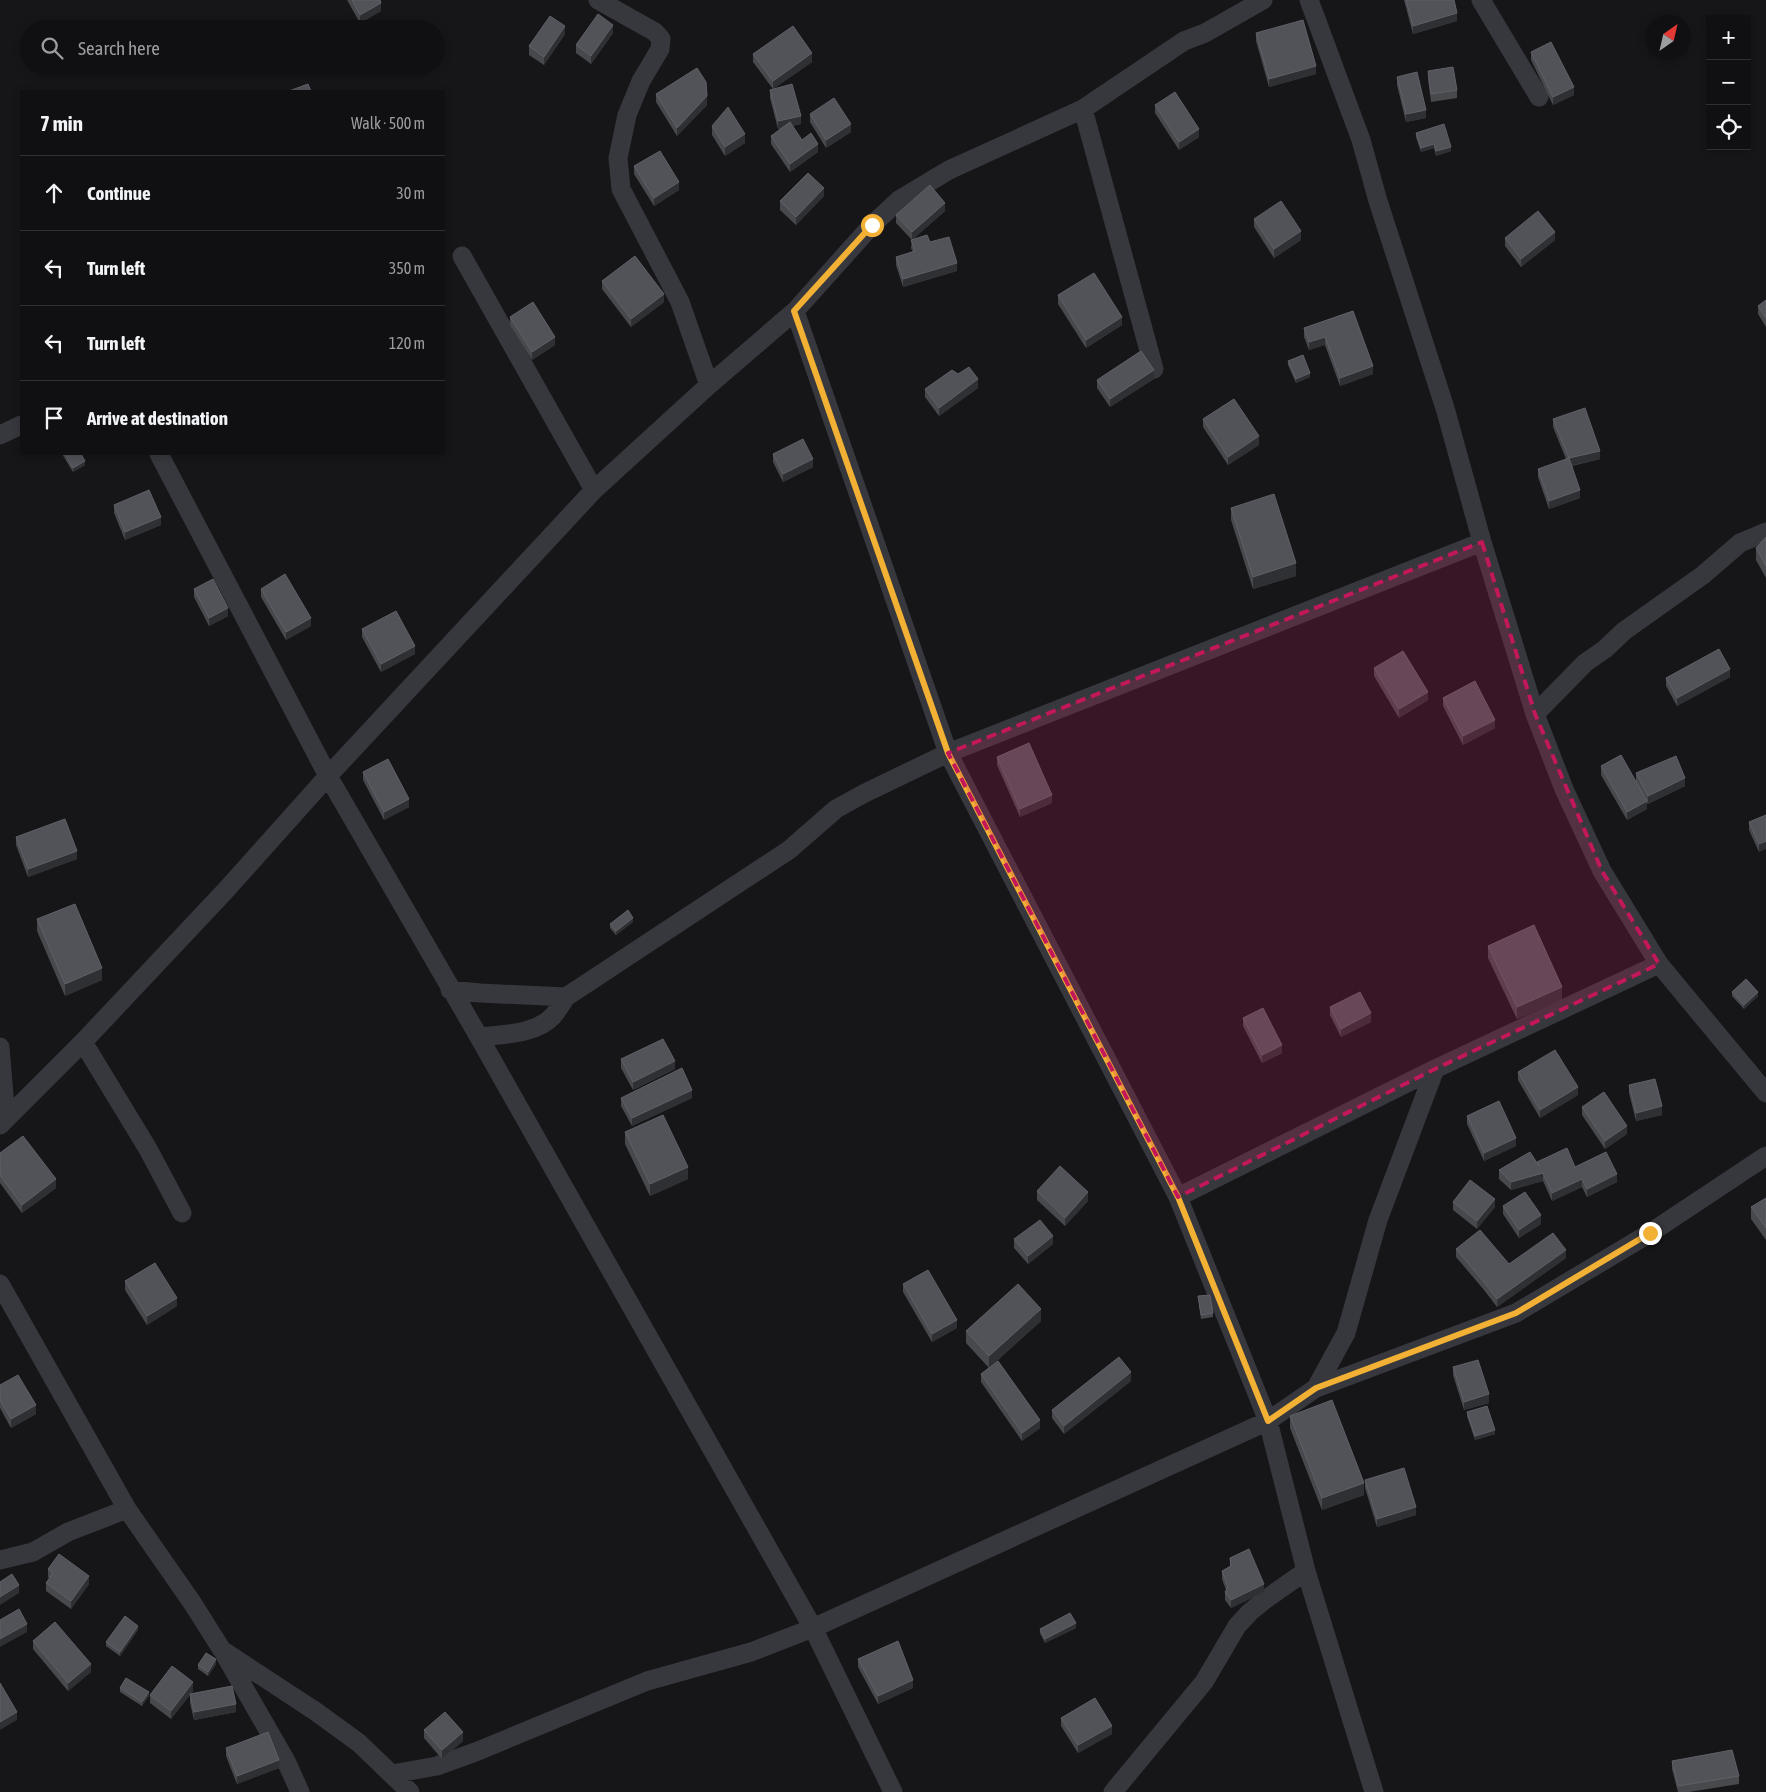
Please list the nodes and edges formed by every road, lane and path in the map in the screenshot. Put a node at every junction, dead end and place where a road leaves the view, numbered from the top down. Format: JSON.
{"nodes":[{"id":1,"x":598,"y":0,"type":"edge"},
{"id":2,"x":1263,"y":0,"type":"edge"},
{"id":3,"x":1309,"y":0,"type":"edge"},
{"id":4,"x":1481,"y":0,"type":"edge"},
{"id":5,"x":1539,"y":97,"type":"dead end"},
{"id":6,"x":1084,"y":110,"type":"junction"},
{"id":7,"x":462,"y":256,"type":"dead end"},
{"id":8,"x":794,"y":311,"type":"junction"},
{"id":9,"x":1154,"y":369,"type":"edge"},
{"id":10,"x":709,"y":385,"type":"junction"},
{"id":11,"x":20,"y":425,"type":"edge"},
{"id":12,"x":0,"y":434,"type":"edge"},
{"id":13,"x":160,"y":455,"type":"edge"},
{"id":14,"x":594,"y":490,"type":"junction"},
{"id":15,"x":1766,"y":532,"type":"edge"},
{"id":16,"x":1482,"y":542,"type":"junction"},
{"id":17,"x":1535,"y":714,"type":"junction"},
{"id":18,"x":948,"y":753,"type":"junction"},
{"id":19,"x":328,"y":776,"type":"junction"},
{"id":20,"x":1659,"y":964,"type":"junction"},
{"id":21,"x":450,"y":990,"type":"junction"},
{"id":22,"x":566,"y":997,"type":"junction"},
{"id":23,"x":479,"y":1037,"type":"junction"},
{"id":24,"x":83,"y":1042,"type":"junction"},
{"id":25,"x":0,"y":1047,"type":"edge"},
{"id":26,"x":1435,"y":1069,"type":"junction"},
{"id":27,"x":1766,"y":1094,"type":"edge"},
{"id":28,"x":3,"y":1122,"type":"edge"},
{"id":29,"x":1766,"y":1156,"type":"edge"},
{"id":30,"x":1178,"y":1197,"type":"junction"},
{"id":31,"x":182,"y":1213,"type":"dead end"},
{"id":32,"x":0,"y":1284,"type":"edge"},
{"id":33,"x":1316,"y":1388,"type":"junction"},
{"id":34,"x":1268,"y":1421,"type":"junction"},
{"id":35,"x":127,"y":1509,"type":"junction"},
{"id":36,"x":0,"y":1560,"type":"edge"},
{"id":37,"x":1306,"y":1571,"type":"junction"},
{"id":38,"x":813,"y":1628,"type":"junction"},
{"id":39,"x":222,"y":1650,"type":"junction"},
{"id":40,"x":392,"y":1774,"type":"junction"},
{"id":41,"x":300,"y":1792,"type":"edge"},
{"id":42,"x":410,"y":1792,"type":"edge"},
{"id":43,"x":893,"y":1792,"type":"edge"},
{"id":44,"x":1113,"y":1792,"type":"edge"},
{"id":45,"x":1374,"y":1792,"type":"edge"}],
"edges":[{"from":1,"to":10,"type":"street"},
{"from":2,"to":6,"type":"street"},
{"from":3,"to":16,"type":"street"},
{"from":4,"to":5,"type":"street"},
{"from":6,"to":8,"type":"street"},
{"from":6,"to":9,"type":"street"},
{"from":7,"to":14,"type":"street"},
{"from":8,"to":10,"type":"street"},
{"from":8,"to":18,"type":"street"},
{"from":10,"to":14,"type":"street"},
{"from":11,"to":12,"type":"street"},
{"from":13,"to":19,"type":"street"},
{"from":14,"to":19,"type":"street"},
{"from":15,"to":17,"type":"street"},
{"from":16,"to":17,"type":"street"},
{"from":16,"to":18,"type":"street"},
{"from":17,"to":20,"type":"street"},
{"from":18,"to":22,"type":"street"},
{"from":18,"to":30,"type":"street"},
{"from":19,"to":21,"type":"street"},
{"from":19,"to":24,"type":"street"},
{"from":20,"to":26,"type":"street"},
{"from":20,"to":27,"type":"street"},
{"from":21,"to":22,"type":"street"},
{"from":21,"to":23,"type":"street"},
{"from":22,"to":23,"type":"street"},
{"from":23,"to":38,"type":"street"},
{"from":24,"to":28,"type":"street"},
{"from":24,"to":31,"type":"street"},
{"from":25,"to":28,"type":"street"},
{"from":26,"to":30,"type":"street"},
{"from":26,"to":33,"type":"street"},
{"from":29,"to":33,"type":"street"},
{"from":30,"to":34,"type":"street"},
{"from":32,"to":35,"type":"street"},
{"from":33,"to":34,"type":"street"},
{"from":34,"to":37,"type":"street"},
{"from":34,"to":38,"type":"street"},
{"from":35,"to":36,"type":"street"},
{"from":35,"to":39,"type":"street"},
{"from":37,"to":44,"type":"street"},
{"from":37,"to":45,"type":"street"},
{"from":38,"to":40,"type":"street"},
{"from":38,"to":43,"type":"street"},
{"from":39,"to":40,"type":"street"},
{"from":39,"to":41,"type":"street"},
{"from":40,"to":42,"type":"street"}]}
